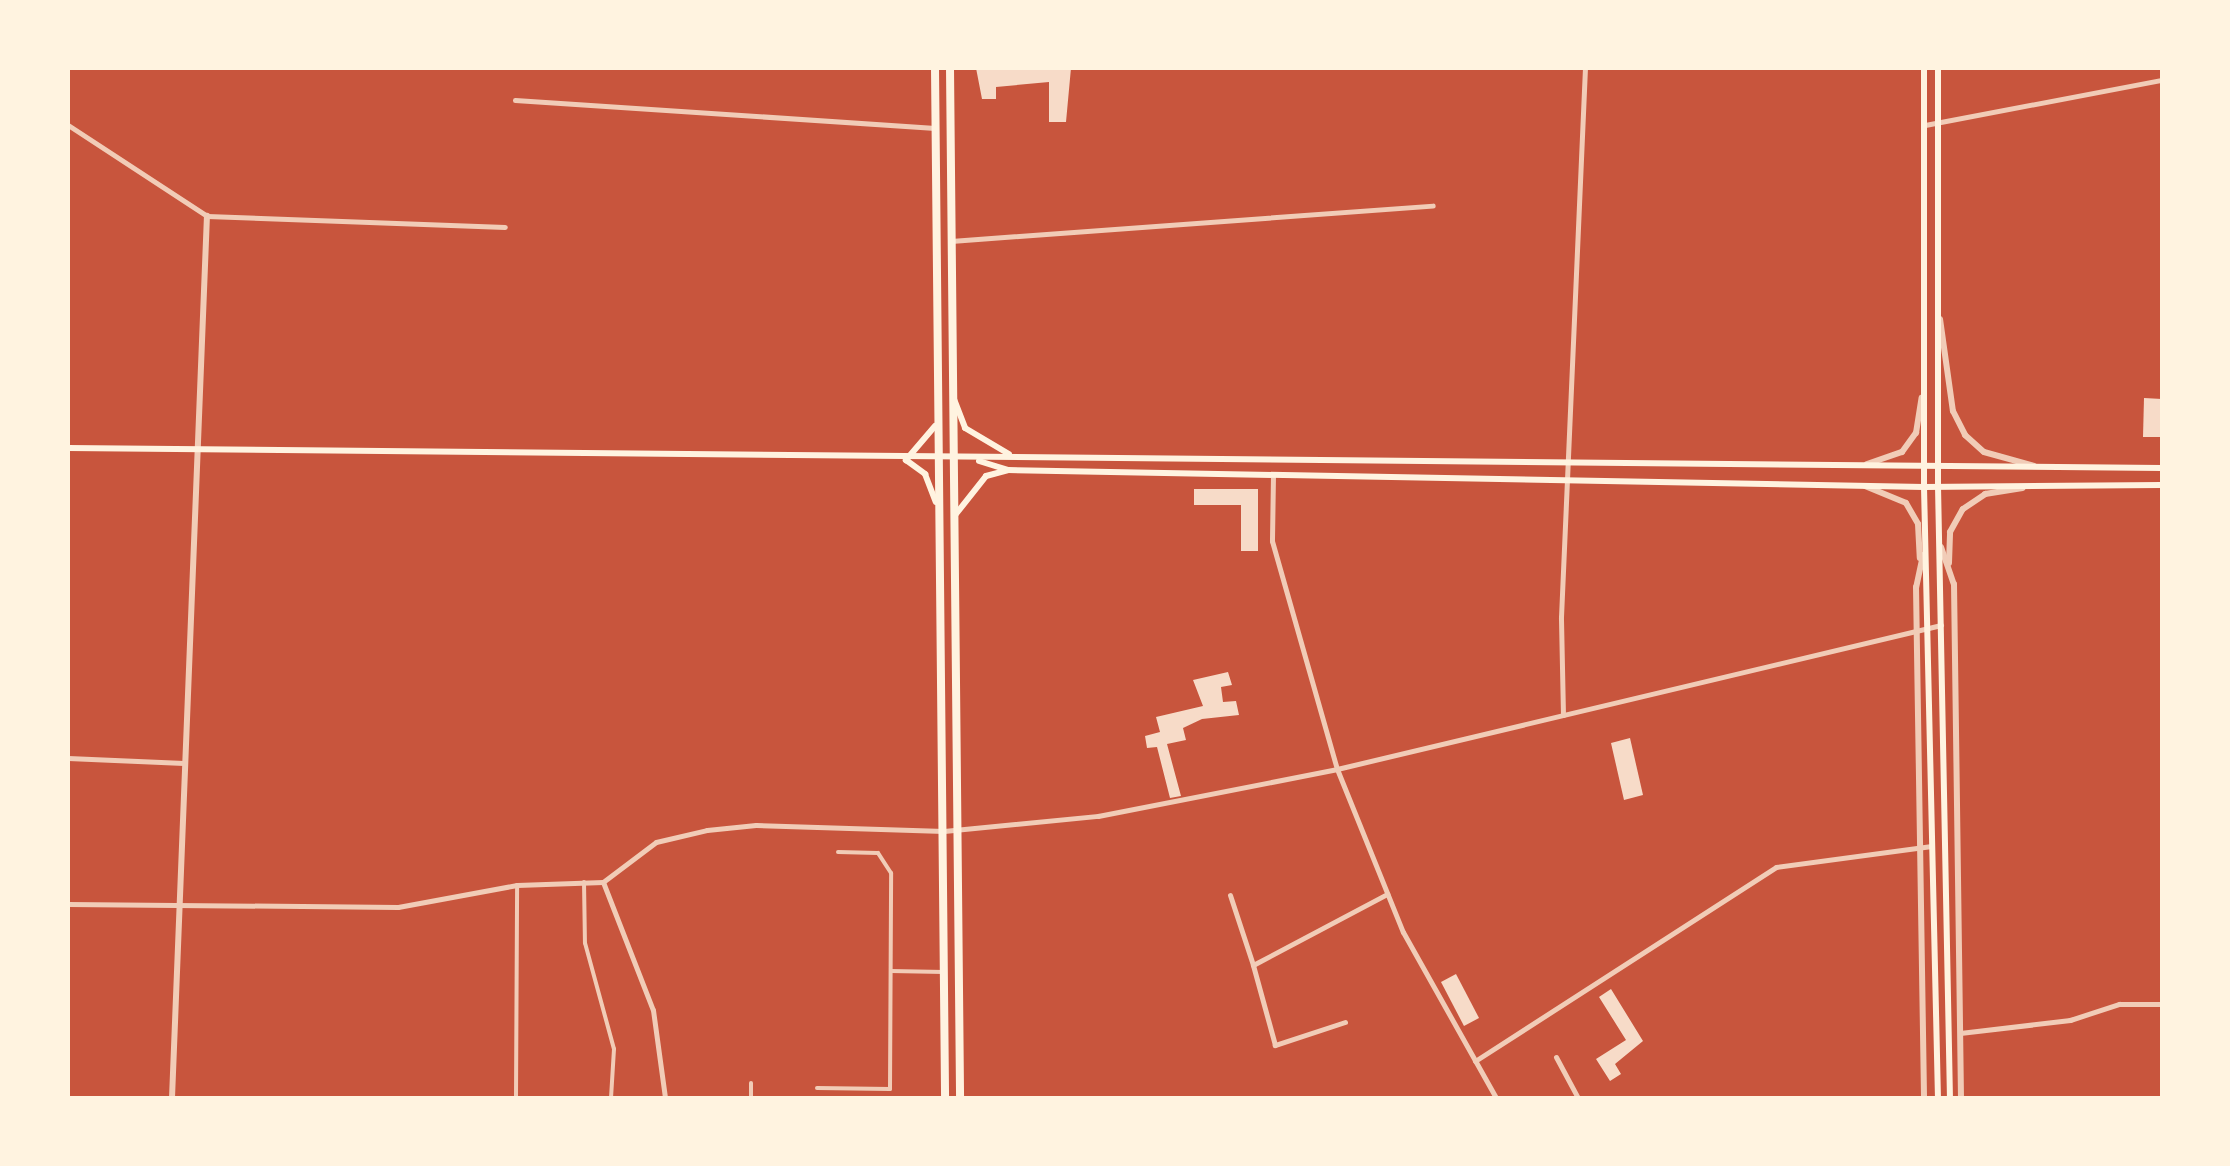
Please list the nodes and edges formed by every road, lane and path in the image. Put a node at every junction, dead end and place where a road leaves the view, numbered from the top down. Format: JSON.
{"nodes":[{"id":1,"x":934,"y":68,"type":"edge"},
{"id":2,"x":950,"y":68,"type":"edge"},
{"id":3,"x":1585,"y":68,"type":"edge"},
{"id":4,"x":1924,"y":68,"type":"edge"},
{"id":5,"x":1938,"y":68,"type":"edge"},
{"id":6,"x":2162,"y":80,"type":"edge"},
{"id":7,"x":515,"y":100,"type":"dead end"},
{"id":8,"x":1938,"y":122,"type":"junction"},
{"id":9,"x":1924,"y":125,"type":"junction"},
{"id":10,"x":68,"y":128,"type":"edge"},
{"id":11,"x":934,"y":128,"type":"junction"},
{"id":12,"x":1433,"y":206,"type":"dead end"},
{"id":13,"x":207,"y":216,"type":"junction"},
{"id":14,"x":505,"y":227,"type":"dead end"},
{"id":15,"x":952,"y":242,"type":"junction"},
{"id":16,"x":1938,"y":306,"type":"junction"},
{"id":17,"x":1924,"y":380,"type":"junction"},
{"id":18,"x":954,"y":398,"type":"junction"},
{"id":19,"x":935,"y":426,"type":"junction"},
{"id":20,"x":68,"y":448,"type":"edge"},
{"id":21,"x":197,"y":452,"type":"junction"},
{"id":22,"x":1010,"y":454,"type":"junction"},
{"id":23,"x":1567,"y":458,"type":"junction"},
{"id":24,"x":906,"y":460,"type":"junction"},
{"id":25,"x":935,"y":460,"type":"junction"},
{"id":26,"x":954,"y":461,"type":"junction"},
{"id":27,"x":978,"y":461,"type":"junction"},
{"id":28,"x":1864,"y":464,"type":"junction"},
{"id":29,"x":1924,"y":466,"type":"junction"},
{"id":30,"x":1938,"y":466,"type":"junction"},
{"id":31,"x":2035,"y":466,"type":"junction"},
{"id":32,"x":2162,"y":468,"type":"edge"},
{"id":33,"x":1008,"y":470,"type":"junction"},
{"id":34,"x":1273,"y":475,"type":"junction"},
{"id":35,"x":1566,"y":478,"type":"junction"},
{"id":36,"x":2162,"y":484,"type":"edge"},
{"id":37,"x":1864,"y":486,"type":"junction"},
{"id":38,"x":1938,"y":486,"type":"junction"},
{"id":39,"x":2038,"y":486,"type":"junction"},
{"id":40,"x":1924,"y":487,"type":"junction"},
{"id":41,"x":936,"y":502,"type":"junction"},
{"id":42,"x":955,"y":515,"type":"junction"},
{"id":43,"x":1926,"y":544,"type":"junction"},
{"id":44,"x":1939,"y":544,"type":"junction"},
{"id":45,"x":1920,"y":569,"type":"junction"},
{"id":46,"x":1948,"y":569,"type":"junction"},
{"id":47,"x":1941,"y":625,"type":"junction"},
{"id":48,"x":1928,"y":628,"type":"junction"},
{"id":49,"x":1916,"y":631,"type":"junction"},
{"id":50,"x":1942,"y":682,"type":"junction"},
{"id":51,"x":1955,"y":682,"type":"junction"},
{"id":52,"x":1564,"y":715,"type":"junction"},
{"id":53,"x":68,"y":758,"type":"edge"},
{"id":54,"x":185,"y":762,"type":"junction"},
{"id":55,"x":1337,"y":768,"type":"junction"},
{"id":56,"x":960,"y":829,"type":"junction"},
{"id":57,"x":944,"y":831,"type":"junction"},
{"id":58,"x":1932,"y":846,"type":"junction"},
{"id":59,"x":1918,"y":848,"type":"junction"},
{"id":60,"x":838,"y":852,"type":"dead end"},
{"id":61,"x":1946,"y":877,"type":"junction"},
{"id":62,"x":1958,"y":878,"type":"junction"},
{"id":63,"x":584,"y":882,"type":"junction"},
{"id":64,"x":602,"y":882,"type":"junction"},
{"id":65,"x":517,"y":884,"type":"junction"},
{"id":66,"x":1387,"y":894,"type":"junction"},
{"id":67,"x":1230,"y":895,"type":"dead end"},
{"id":68,"x":68,"y":904,"type":"edge"},
{"id":69,"x":180,"y":907,"type":"junction"},
{"id":70,"x":1253,"y":965,"type":"junction"},
{"id":71,"x":891,"y":971,"type":"junction"},
{"id":72,"x":944,"y":972,"type":"junction"},
{"id":73,"x":2162,"y":1004,"type":"edge"},
{"id":74,"x":1345,"y":1022,"type":"dead end"},
{"id":75,"x":1922,"y":1032,"type":"junction"},
{"id":76,"x":1936,"y":1032,"type":"junction"},
{"id":77,"x":1949,"y":1033,"type":"junction"},
{"id":78,"x":1960,"y":1033,"type":"junction"},
{"id":79,"x":1556,"y":1057,"type":"dead end"},
{"id":80,"x":1475,"y":1060,"type":"junction"},
{"id":81,"x":751,"y":1083,"type":"dead end"},
{"id":82,"x":817,"y":1088,"type":"dead end"},
{"id":83,"x":890,"y":1088,"type":"junction"},
{"id":84,"x":1924,"y":1096,"type":"edge"},
{"id":85,"x":1938,"y":1096,"type":"edge"},
{"id":86,"x":1950,"y":1097,"type":"edge"},
{"id":87,"x":1961,"y":1097,"type":"edge"},
{"id":88,"x":172,"y":1098,"type":"edge"},
{"id":89,"x":516,"y":1098,"type":"edge"},
{"id":90,"x":611,"y":1098,"type":"edge"},
{"id":91,"x":665,"y":1098,"type":"edge"},
{"id":92,"x":751,"y":1098,"type":"edge"},
{"id":93,"x":890,"y":1098,"type":"edge"},
{"id":94,"x":945,"y":1098,"type":"edge"},
{"id":95,"x":960,"y":1098,"type":"edge"},
{"id":96,"x":1496,"y":1098,"type":"edge"},
{"id":97,"x":1578,"y":1098,"type":"edge"}],
"edges":[{"from":1,"to":11,"type":"main road"},
{"from":2,"to":15,"type":"main road"},
{"from":3,"to":23,"type":"street"},
{"from":4,"to":9,"type":"main road"},
{"from":5,"to":8,"type":"main road"},
{"from":6,"to":8,"type":"street"},
{"from":7,"to":11,"type":"street"},
{"from":8,"to":9,"type":"street"},
{"from":8,"to":16,"type":"main road"},
{"from":9,"to":17,"type":"main road"},
{"from":10,"to":13,"type":"street"},
{"from":11,"to":19,"type":"main road"},
{"from":12,"to":15,"type":"street"},
{"from":13,"to":14,"type":"street"},
{"from":13,"to":21,"type":"street"},
{"from":15,"to":18,"type":"main road"},
{"from":16,"to":30,"type":"main road"},
{"from":16,"to":31,"type":"street"},
{"from":17,"to":28,"type":"street"},
{"from":17,"to":29,"type":"main road"},
{"from":18,"to":22,"type":"main road"},
{"from":18,"to":26,"type":"main road"},
{"from":19,"to":24,"type":"main road"},
{"from":19,"to":25,"type":"main road"},
{"from":20,"to":21,"type":"main road"},
{"from":21,"to":24,"type":"main road"},
{"from":21,"to":54,"type":"street"},
{"from":22,"to":23,"type":"main road"},
{"from":22,"to":27,"type":"main road"},
{"from":23,"to":28,"type":"main road"},
{"from":23,"to":35,"type":"street"},
{"from":24,"to":25,"type":"main road"},
{"from":24,"to":41,"type":"main road"},
{"from":25,"to":26,"type":"main road"},
{"from":25,"to":41,"type":"main road"},
{"from":26,"to":27,"type":"main road"},
{"from":26,"to":42,"type":"main road"},
{"from":27,"to":33,"type":"main road"},
{"from":28,"to":29,"type":"main road"},
{"from":29,"to":30,"type":"main road"},
{"from":29,"to":40,"type":"main road"},
{"from":30,"to":31,"type":"main road"},
{"from":30,"to":38,"type":"main road"},
{"from":31,"to":32,"type":"main road"},
{"from":33,"to":34,"type":"main road"},
{"from":33,"to":42,"type":"main road"},
{"from":34,"to":35,"type":"main road"},
{"from":34,"to":55,"type":"street"},
{"from":35,"to":37,"type":"main road"},
{"from":35,"to":52,"type":"street"},
{"from":36,"to":39,"type":"main road"},
{"from":37,"to":40,"type":"main road"},
{"from":37,"to":45,"type":"street"},
{"from":38,"to":39,"type":"main road"},
{"from":38,"to":40,"type":"main road"},
{"from":38,"to":44,"type":"main road"},
{"from":39,"to":46,"type":"street"},
{"from":40,"to":43,"type":"main road"},
{"from":41,"to":57,"type":"main road"},
{"from":42,"to":56,"type":"main road"},
{"from":43,"to":45,"type":"street"},
{"from":43,"to":48,"type":"main road"},
{"from":44,"to":46,"type":"street"},
{"from":44,"to":47,"type":"main road"},
{"from":45,"to":49,"type":"street"},
{"from":46,"to":51,"type":"street"},
{"from":47,"to":48,"type":"street"},
{"from":47,"to":50,"type":"main road"},
{"from":48,"to":49,"type":"street"},
{"from":48,"to":58,"type":"main road"},
{"from":49,"to":52,"type":"street"},
{"from":49,"to":59,"type":"street"},
{"from":50,"to":51,"type":"street"},
{"from":50,"to":61,"type":"main road"},
{"from":51,"to":62,"type":"street"},
{"from":52,"to":55,"type":"street"},
{"from":53,"to":54,"type":"street"},
{"from":54,"to":69,"type":"street"},
{"from":55,"to":56,"type":"street"},
{"from":55,"to":66,"type":"street"},
{"from":56,"to":57,"type":"street"},
{"from":56,"to":95,"type":"main road"},
{"from":57,"to":64,"type":"street"},
{"from":57,"to":72,"type":"main road"},
{"from":58,"to":59,"type":"street"},
{"from":58,"to":76,"type":"main road"},
{"from":59,"to":75,"type":"street"},
{"from":59,"to":80,"type":"street"},
{"from":60,"to":71,"type":"street"},
{"from":61,"to":62,"type":"street"},
{"from":61,"to":77,"type":"main road"},
{"from":62,"to":78,"type":"street"},
{"from":63,"to":64,"type":"street"},
{"from":63,"to":65,"type":"street"},
{"from":63,"to":90,"type":"street"},
{"from":64,"to":91,"type":"street"},
{"from":65,"to":69,"type":"street"},
{"from":65,"to":89,"type":"street"},
{"from":66,"to":70,"type":"street"},
{"from":66,"to":80,"type":"street"},
{"from":67,"to":70,"type":"street"},
{"from":68,"to":69,"type":"street"},
{"from":69,"to":88,"type":"street"},
{"from":70,"to":74,"type":"street"},
{"from":71,"to":72,"type":"street"},
{"from":71,"to":83,"type":"street"},
{"from":72,"to":94,"type":"main road"},
{"from":73,"to":78,"type":"street"},
{"from":75,"to":76,"type":"street"},
{"from":75,"to":84,"type":"street"},
{"from":76,"to":85,"type":"main road"},
{"from":77,"to":78,"type":"street"},
{"from":77,"to":86,"type":"main road"},
{"from":78,"to":87,"type":"street"},
{"from":79,"to":97,"type":"street"},
{"from":80,"to":96,"type":"street"},
{"from":81,"to":92,"type":"street"},
{"from":82,"to":83,"type":"street"},
{"from":83,"to":93,"type":"street"},
{"from":84,"to":85,"type":"street"},
{"from":86,"to":87,"type":"street"}]}
